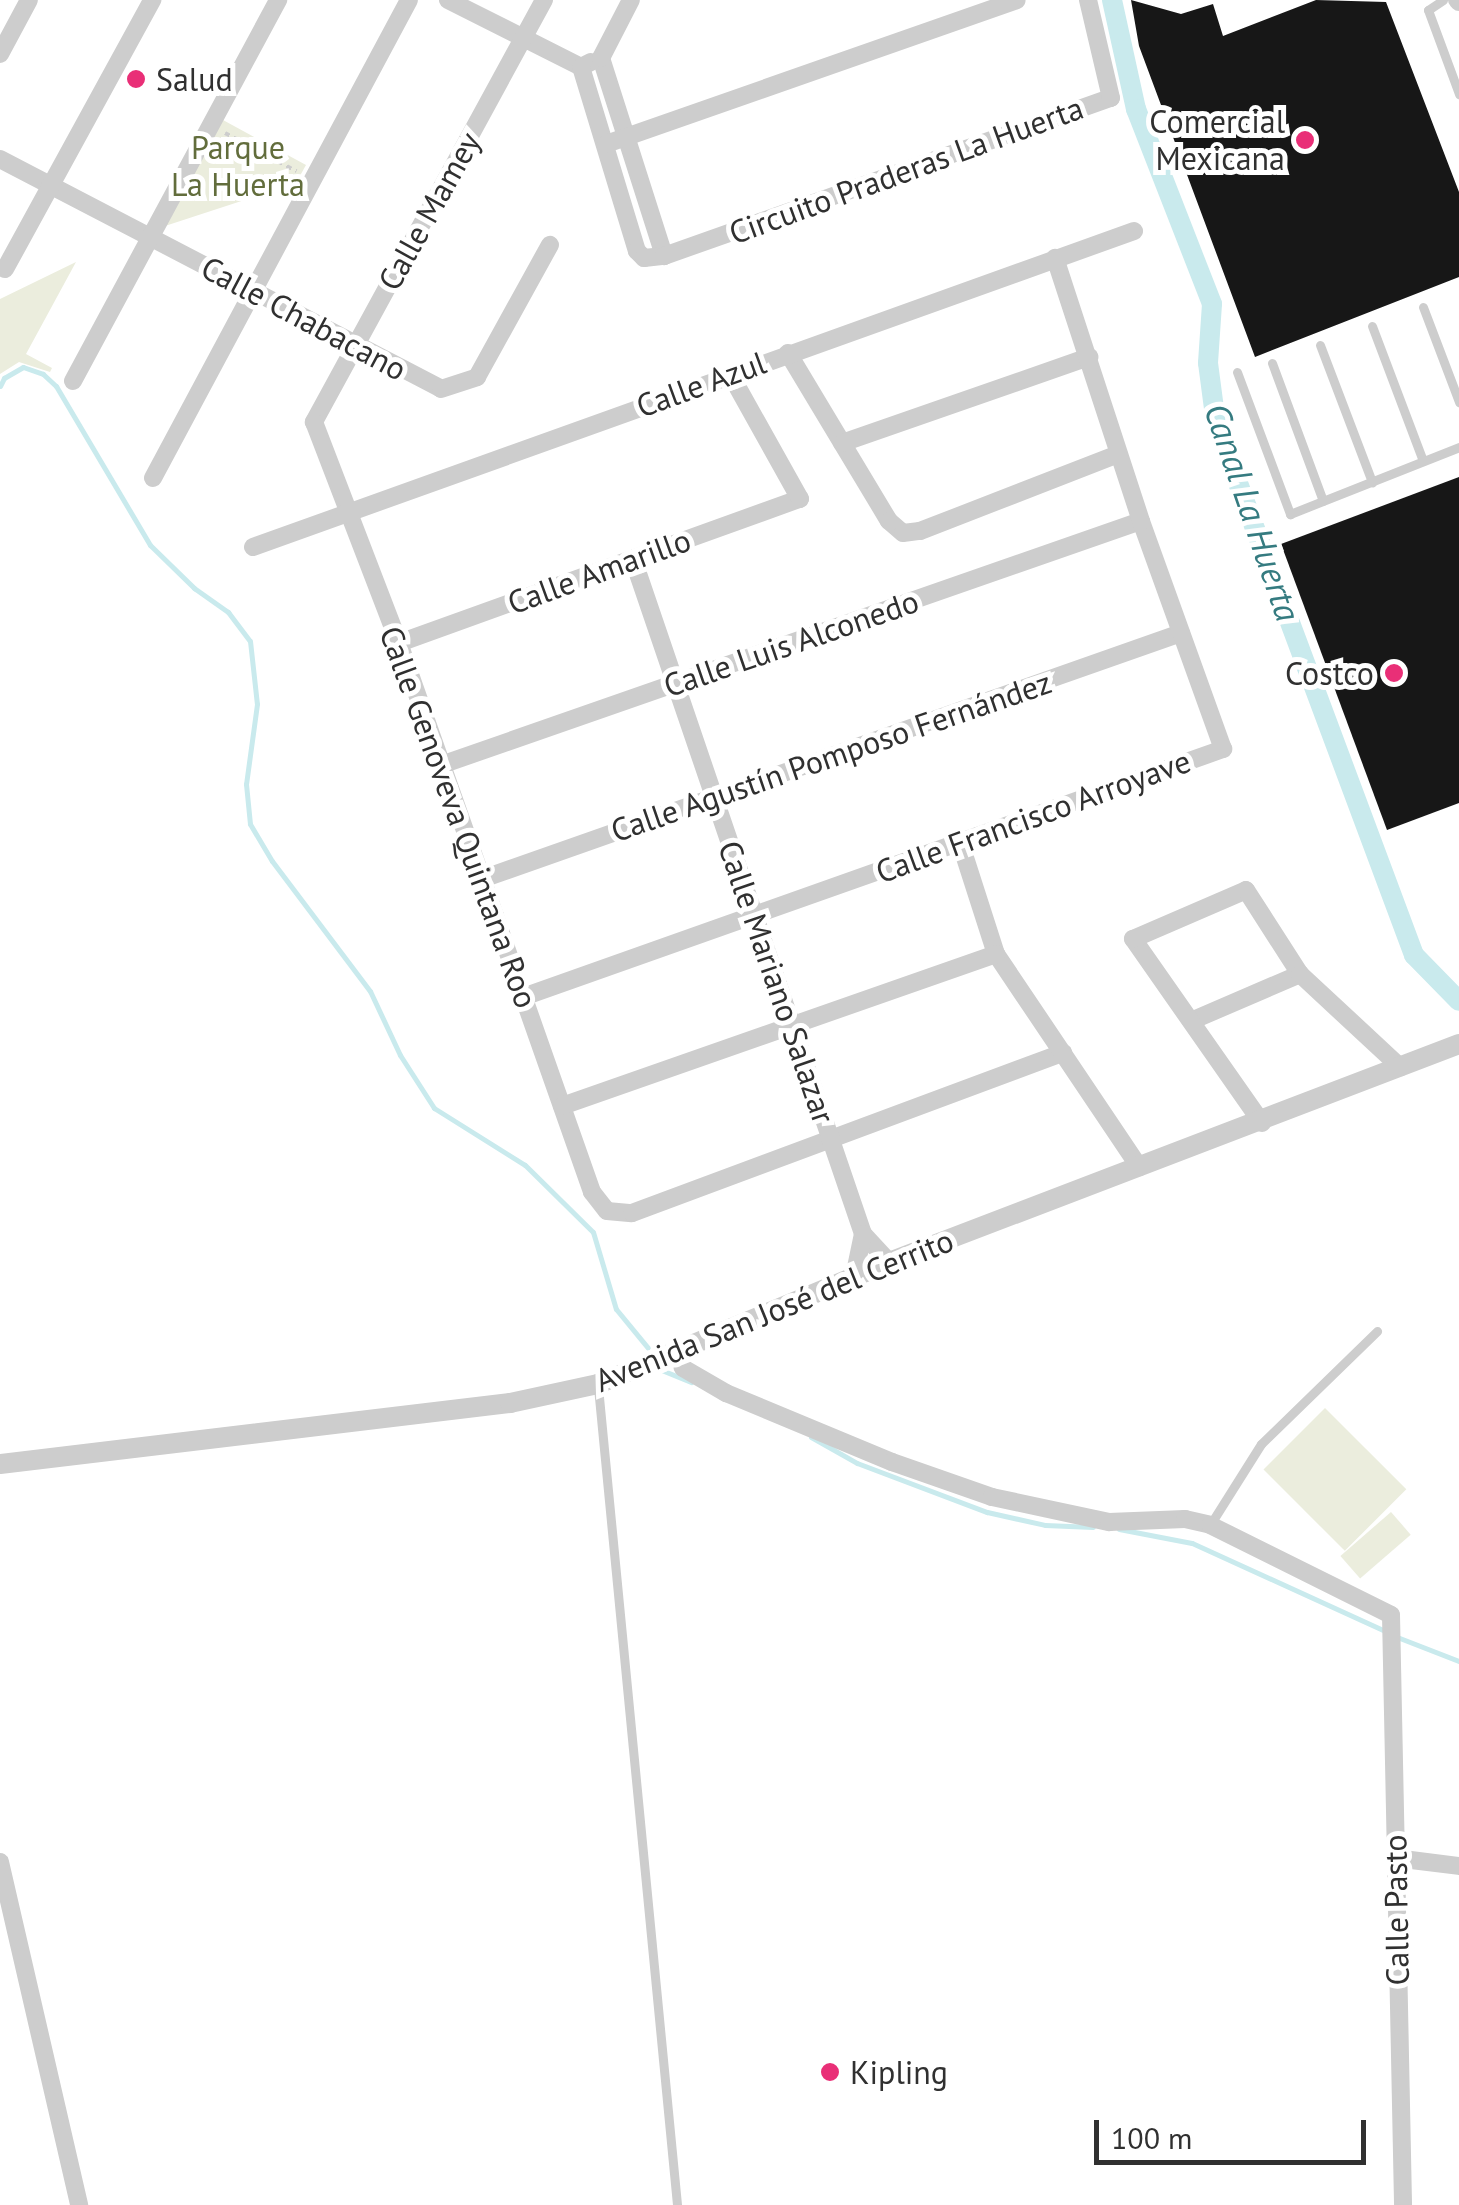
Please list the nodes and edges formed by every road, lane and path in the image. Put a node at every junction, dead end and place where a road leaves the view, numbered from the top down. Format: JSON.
{"nodes":[{"id":1,"x":29,"y":0,"type":"edge"},
{"id":2,"x":152,"y":0,"type":"edge"},
{"id":3,"x":278,"y":0,"type":"edge"},
{"id":4,"x":409,"y":0,"type":"edge"},
{"id":5,"x":448,"y":0,"type":"edge"},
{"id":6,"x":544,"y":0,"type":"edge"},
{"id":7,"x":630,"y":0,"type":"edge"},
{"id":8,"x":1017,"y":0,"type":"edge"},
{"id":9,"x":1088,"y":0,"type":"edge"},
{"id":10,"x":1444,"y":0,"type":"edge"},
{"id":11,"x":524,"y":38,"type":"junction"},
{"id":12,"x":0,"y":54,"type":"edge"},
{"id":13,"x":601,"y":58,"type":"junction"},
{"id":14,"x":581,"y":67,"type":"junction"},
{"id":15,"x":1454,"y":67,"type":"edge"},
{"id":16,"x":1459,"y":94,"type":"edge"},
{"id":17,"x":210,"y":126,"type":"junction"},
{"id":18,"x":628,"y":138,"type":"junction"},
{"id":19,"x":606,"y":144,"type":"junction"},
{"id":20,"x":0,"y":159,"type":"edge"},
{"id":21,"x":314,"y":180,"type":"junction"},
{"id":22,"x":51,"y":186,"type":"junction"},
{"id":23,"x":1134,"y":232,"type":"dead end"},
{"id":24,"x":150,"y":238,"type":"junction"},
{"id":25,"x":550,"y":244,"type":"dead end"},
{"id":26,"x":664,"y":256,"type":"junction"},
{"id":27,"x":1054,"y":258,"type":"junction"},
{"id":28,"x":5,"y":269,"type":"dead end"},
{"id":29,"x":255,"y":292,"type":"junction"},
{"id":30,"x":1423,"y":307,"type":"dead end"},
{"id":31,"x":1372,"y":326,"type":"dead end"},
{"id":32,"x":356,"y":345,"type":"junction"},
{"id":33,"x":1320,"y":345,"type":"dead end"},
{"id":34,"x":788,"y":353,"type":"junction"},
{"id":35,"x":1089,"y":357,"type":"junction"},
{"id":36,"x":1272,"y":363,"type":"dead end"},
{"id":37,"x":1237,"y":372,"type":"dead end"},
{"id":38,"x":730,"y":374,"type":"junction"},
{"id":39,"x":73,"y":381,"type":"dead end"},
{"id":40,"x":1459,"y":402,"type":"edge"},
{"id":41,"x":314,"y":422,"type":"joint"},
{"id":42,"x":842,"y":443,"type":"junction"},
{"id":43,"x":1459,"y":447,"type":"edge"},
{"id":44,"x":1119,"y":454,"type":"junction"},
{"id":45,"x":1424,"y":461,"type":"junction"},
{"id":46,"x":153,"y":478,"type":"dead end"},
{"id":47,"x":1372,"y":482,"type":"junction"},
{"id":48,"x":1323,"y":502,"type":"junction"},
{"id":49,"x":348,"y":510,"type":"junction"},
{"id":50,"x":1141,"y":521,"type":"junction"},
{"id":51,"x":253,"y":547,"type":"dead end"},
{"id":52,"x":633,"y":559,"type":"junction"},
{"id":53,"x":1181,"y":633,"type":"junction"},
{"id":54,"x":398,"y":644,"type":"junction"},
{"id":55,"x":676,"y":684,"type":"junction"},
{"id":56,"x":442,"y":765,"type":"junction"},
{"id":57,"x":714,"y":797,"type":"junction"},
{"id":58,"x":960,"y":842,"type":"junction"},
{"id":59,"x":482,"y":879,"type":"junction"},
{"id":60,"x":754,"y":915,"type":"junction"},
{"id":61,"x":996,"y":954,"type":"junction"},
{"id":62,"x":1300,"y":974,"type":"junction"},
{"id":63,"x":524,"y":997,"type":"junction"},
{"id":64,"x":1191,"y":1021,"type":"junction"},
{"id":65,"x":792,"y":1026,"type":"junction"},
{"id":66,"x":1459,"y":1044,"type":"edge"},
{"id":67,"x":1063,"y":1053,"type":"junction"},
{"id":68,"x":1400,"y":1067,"type":"junction"},
{"id":69,"x":562,"y":1106,"type":"junction"},
{"id":70,"x":1262,"y":1123,"type":"junction"},
{"id":71,"x":831,"y":1140,"type":"junction"},
{"id":72,"x":1140,"y":1166,"type":"junction"},
{"id":73,"x":863,"y":1234,"type":"junction"},
{"id":74,"x":889,"y":1262,"type":"junction"},
{"id":75,"x":854,"y":1276,"type":"junction"},
{"id":76,"x":1377,"y":1331,"type":"dead end"},
{"id":77,"x":675,"y":1352,"type":"junction"},
{"id":78,"x":598,"y":1384,"type":"junction"},
{"id":79,"x":0,"y":1464,"type":"edge"},
{"id":80,"x":1210,"y":1525,"type":"junction"},
{"id":81,"x":1395,"y":1858,"type":"junction"},
{"id":82,"x":0,"y":1862,"type":"edge"},
{"id":83,"x":1459,"y":1866,"type":"edge"},
{"id":84,"x":79,"y":2205,"type":"edge"},
{"id":85,"x":677,"y":2205,"type":"edge"},
{"id":86,"x":1403,"y":2205,"type":"edge"}],
"edges":[{"from":1,"to":12,"type":"street"},
{"from":2,"to":22,"type":"street"},
{"from":3,"to":17,"type":"street"},
{"from":4,"to":21,"type":"street"},
{"from":5,"to":11,"type":"street"},
{"from":6,"to":11,"type":"street","name":"Calle Mamey"},
{"from":7,"to":13,"type":"street"},
{"from":8,"to":18,"type":"street"},
{"from":9,"to":26,"type":"street","name":"Circuito Praderas La Huerta"},
{"from":10,"to":15,"type":"lane"},
{"from":11,"to":14,"type":"street"},
{"from":11,"to":32,"type":"street","name":"Calle Mamey"},
{"from":13,"to":14,"type":"street"},
{"from":13,"to":18,"type":"street"},
{"from":14,"to":19,"type":"street"},
{"from":15,"to":16,"type":"lane"},
{"from":17,"to":21,"type":"path"},
{"from":17,"to":24,"type":"street"},
{"from":18,"to":19,"type":"street"},
{"from":18,"to":26,"type":"street"},
{"from":19,"to":26,"type":"street"},
{"from":20,"to":22,"type":"street","name":"Calle Chabacano"},
{"from":21,"to":29,"type":"street"},
{"from":22,"to":24,"type":"street","name":"Calle Chabacano"},
{"from":22,"to":28,"type":"street"},
{"from":23,"to":27,"type":"street","name":"Calle Azul"},
{"from":24,"to":29,"type":"street","name":"Calle Chabacano"},
{"from":24,"to":39,"type":"street"},
{"from":25,"to":32,"type":"street","name":"Calle Chabacano"},
{"from":27,"to":34,"type":"street","name":"Calle Azul"},
{"from":27,"to":35,"type":"street","name":"Calle Francisco Arroyave"},
{"from":29,"to":32,"type":"street","name":"Calle Chabacano"},
{"from":29,"to":46,"type":"street"},
{"from":30,"to":40,"type":"lane"},
{"from":31,"to":45,"type":"lane"},
{"from":32,"to":41,"type":"street","name":"Calle Mamey"},
{"from":33,"to":47,"type":"lane"},
{"from":34,"to":38,"type":"street","name":"Calle Azul"},
{"from":34,"to":42,"type":"street"},
{"from":35,"to":42,"type":"street"},
{"from":35,"to":44,"type":"street","name":"Calle Francisco Arroyave"},
{"from":36,"to":48,"type":"lane"},
{"from":37,"to":48,"type":"lane"},
{"from":38,"to":49,"type":"street","name":"Calle Azul"},
{"from":38,"to":52,"type":"street","name":"Calle Amarillo"},
{"from":41,"to":49,"type":"street","name":"Calle Genoveva Quintana Roo"},
{"from":42,"to":44,"type":"street"},
{"from":43,"to":45,"type":"lane"},
{"from":44,"to":50,"type":"street","name":"Calle Francisco Arroyave"},
{"from":45,"to":47,"type":"lane"},
{"from":47,"to":48,"type":"lane"},
{"from":49,"to":51,"type":"street","name":"Calle Azul"},
{"from":49,"to":54,"type":"street","name":"Calle Genoveva Quintana Roo"},
{"from":50,"to":53,"type":"street","name":"Calle Francisco Arroyave"},
{"from":50,"to":55,"type":"street","name":"Calle Luis Alconedo"},
{"from":52,"to":54,"type":"street","name":"Calle Amarillo"},
{"from":52,"to":55,"type":"street","name":"Calle Mariano Salazar"},
{"from":53,"to":57,"type":"street","name":"Calle Agustín Pomposo Fernández"},
{"from":53,"to":58,"type":"street","name":"Calle Francisco Arroyave"},
{"from":54,"to":56,"type":"street","name":"Calle Genoveva Quintana Roo"},
{"from":55,"to":56,"type":"street","name":"Calle Luis Alconedo"},
{"from":55,"to":57,"type":"street","name":"Calle Mariano Salazar"},
{"from":56,"to":59,"type":"street","name":"Calle Genoveva Quintana Roo"},
{"from":57,"to":59,"type":"street","name":"Calle Agustín Pomposo Fernández"},
{"from":57,"to":60,"type":"street","name":"Calle Mariano Salazar"},
{"from":58,"to":60,"type":"street","name":"Calle Francisco Arroyave"},
{"from":58,"to":61,"type":"street"},
{"from":59,"to":63,"type":"street","name":"Calle Genoveva Quintana Roo"},
{"from":60,"to":63,"type":"street","name":"Calle Francisco Arroyave"},
{"from":60,"to":65,"type":"street","name":"Calle Mariano Salazar"},
{"from":61,"to":65,"type":"street"},
{"from":61,"to":67,"type":"street"},
{"from":62,"to":64,"type":"street"},
{"from":62,"to":64,"type":"street"},
{"from":62,"to":68,"type":"street"},
{"from":63,"to":69,"type":"street","name":"Calle Genoveva Quintana Roo"},
{"from":64,"to":70,"type":"street"},
{"from":65,"to":69,"type":"street"},
{"from":65,"to":71,"type":"street","name":"Calle Mariano Salazar"},
{"from":66,"to":68,"type":"street","name":"Avenida San José del Cerrito"},
{"from":67,"to":71,"type":"street"},
{"from":67,"to":72,"type":"street"},
{"from":68,"to":70,"type":"street","name":"Avenida San José del Cerrito"},
{"from":69,"to":71,"type":"street","name":"Calle Genoveva Quintana Roo"},
{"from":70,"to":72,"type":"street","name":"Avenida San José del Cerrito"},
{"from":71,"to":73,"type":"street","name":"Calle Mariano Salazar"},
{"from":72,"to":74,"type":"street","name":"Avenida San José del Cerrito"},
{"from":73,"to":74,"type":"street","name":"Calle Mariano Salazar"},
{"from":73,"to":75,"type":"street"},
{"from":74,"to":75,"type":"street","name":"Avenida San José del Cerrito"},
{"from":75,"to":77,"type":"street","name":"Avenida San José del Cerrito"},
{"from":76,"to":80,"type":"lane"},
{"from":77,"to":78,"type":"street","name":"Avenida San José del Cerrito"},
{"from":77,"to":80,"type":"street"},
{"from":78,"to":79,"type":"street","name":"Avenida San José del Cerrito"},
{"from":78,"to":85,"type":"lane"},
{"from":80,"to":81,"type":"street","name":"Calle Pasto"},
{"from":81,"to":83,"type":"street"},
{"from":81,"to":86,"type":"street","name":"Calle Pasto"},
{"from":82,"to":84,"type":"street"}]}
